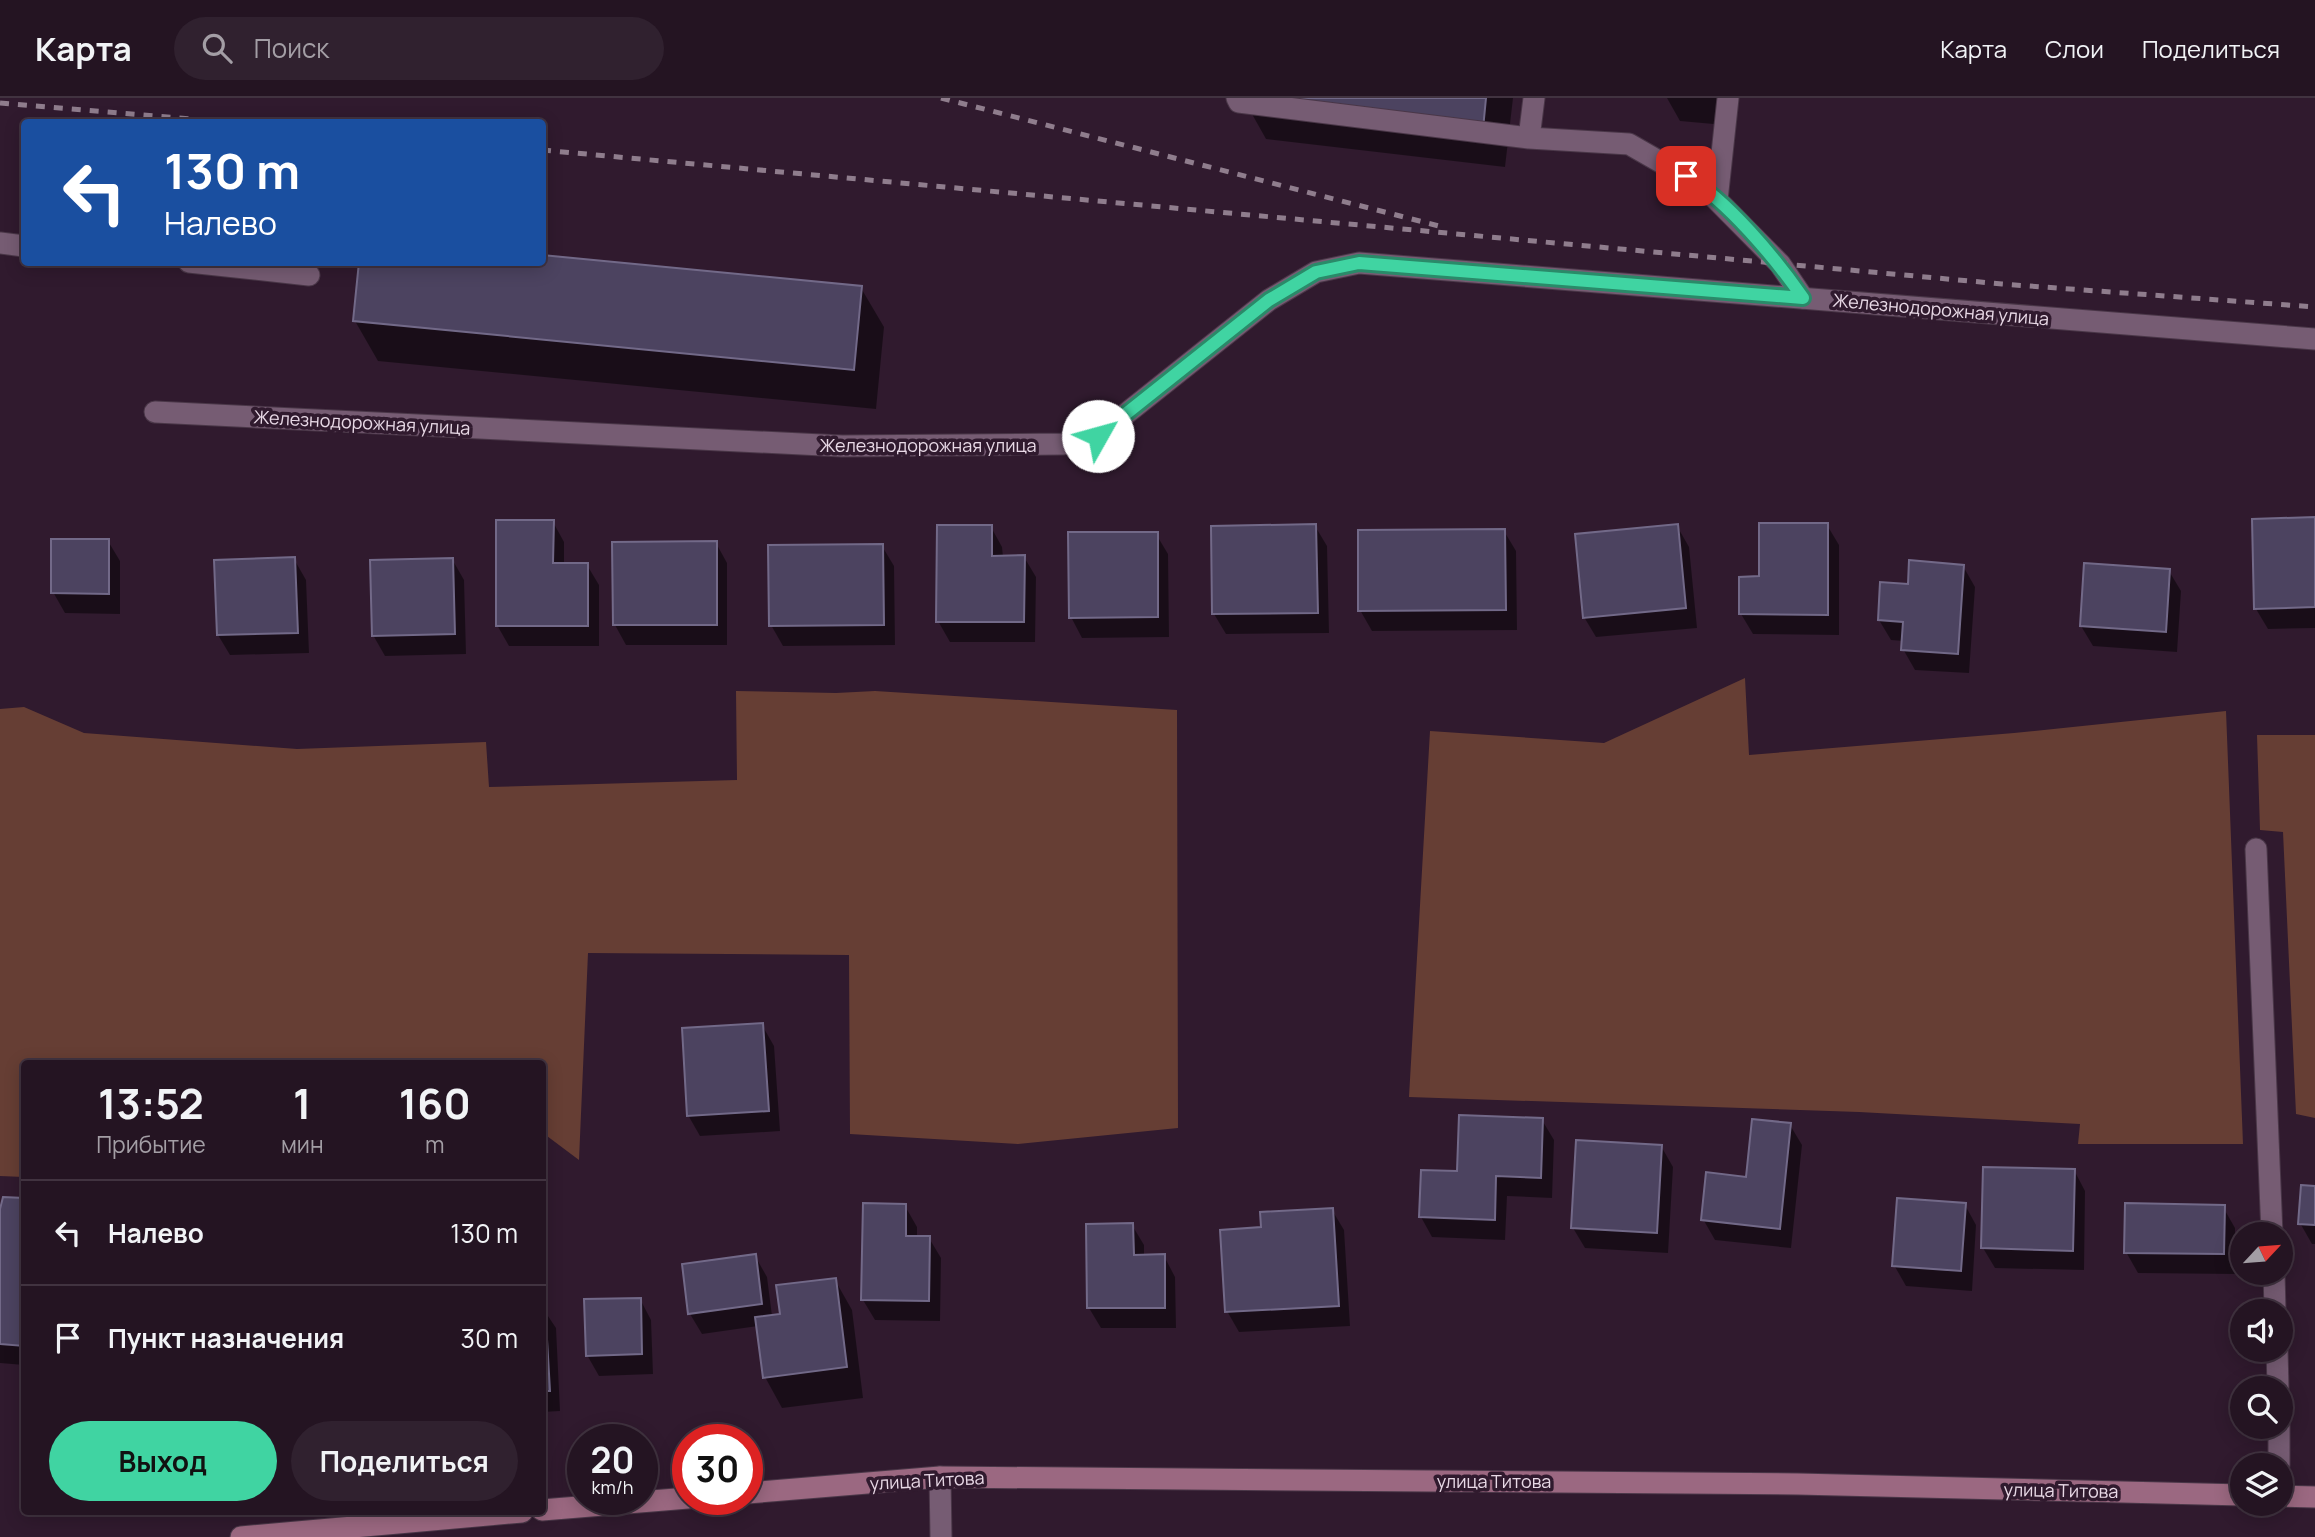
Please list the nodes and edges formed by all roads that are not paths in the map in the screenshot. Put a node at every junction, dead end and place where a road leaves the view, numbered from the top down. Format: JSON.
{"nodes":[{"id":1,"x":1237,"y":98,"type":"edge"},
{"id":2,"x":1534,"y":98,"type":"edge"},
{"id":3,"x":1728,"y":98,"type":"edge"},
{"id":4,"x":1529,"y":138,"type":"junction"},
{"id":5,"x":1717,"y":200,"type":"junction"},
{"id":6,"x":0,"y":243,"type":"edge"},
{"id":7,"x":21,"y":246,"type":"edge"},
{"id":8,"x":226,"y":266,"type":"edge"},
{"id":9,"x":309,"y":275,"type":"dead end"},
{"id":10,"x":1803,"y":298,"type":"junction"},
{"id":11,"x":2315,"y":339,"type":"edge"},
{"id":12,"x":155,"y":412,"type":"dead end"},
{"id":13,"x":2256,"y":849,"type":"dead end"},
{"id":14,"x":2272,"y":1222,"type":"edge"},
{"id":15,"x":940,"y":1477,"type":"junction"},
{"id":16,"x":763,"y":1492,"type":"edge"},
{"id":17,"x":2230,"y":1495,"type":"edge"},
{"id":18,"x":2293,"y":1496,"type":"edge"},
{"id":19,"x":2315,"y":1497,"type":"edge"},
{"id":20,"x":672,"y":1499,"type":"edge"},
{"id":21,"x":546,"y":1510,"type":"edge"},
{"id":22,"x":488,"y":1515,"type":"edge"},
{"id":23,"x":241,"y":1537,"type":"edge"},
{"id":24,"x":940,"y":1537,"type":"edge"}],
"edges":[{"from":1,"to":4,"type":"street"},
{"from":2,"to":4,"type":"street"},
{"from":3,"to":5,"type":"street"},
{"from":4,"to":5,"type":"street"},
{"from":5,"to":10,"type":"street"},
{"from":6,"to":7,"type":"street"},
{"from":8,"to":9,"type":"street"},
{"from":10,"to":11,"type":"street","name":"Железнодорожная улица"},
{"from":10,"to":12,"type":"street","name":"Железнодорожная улица"},
{"from":13,"to":14,"type":"street"},
{"from":15,"to":16,"type":"main road","name":"улица Титова"},
{"from":15,"to":17,"type":"main road","name":"улица Титова"},
{"from":15,"to":24,"type":"street"},
{"from":18,"to":19,"type":"main road"},
{"from":20,"to":21,"type":"main road"},
{"from":22,"to":23,"type":"main road"}]}
